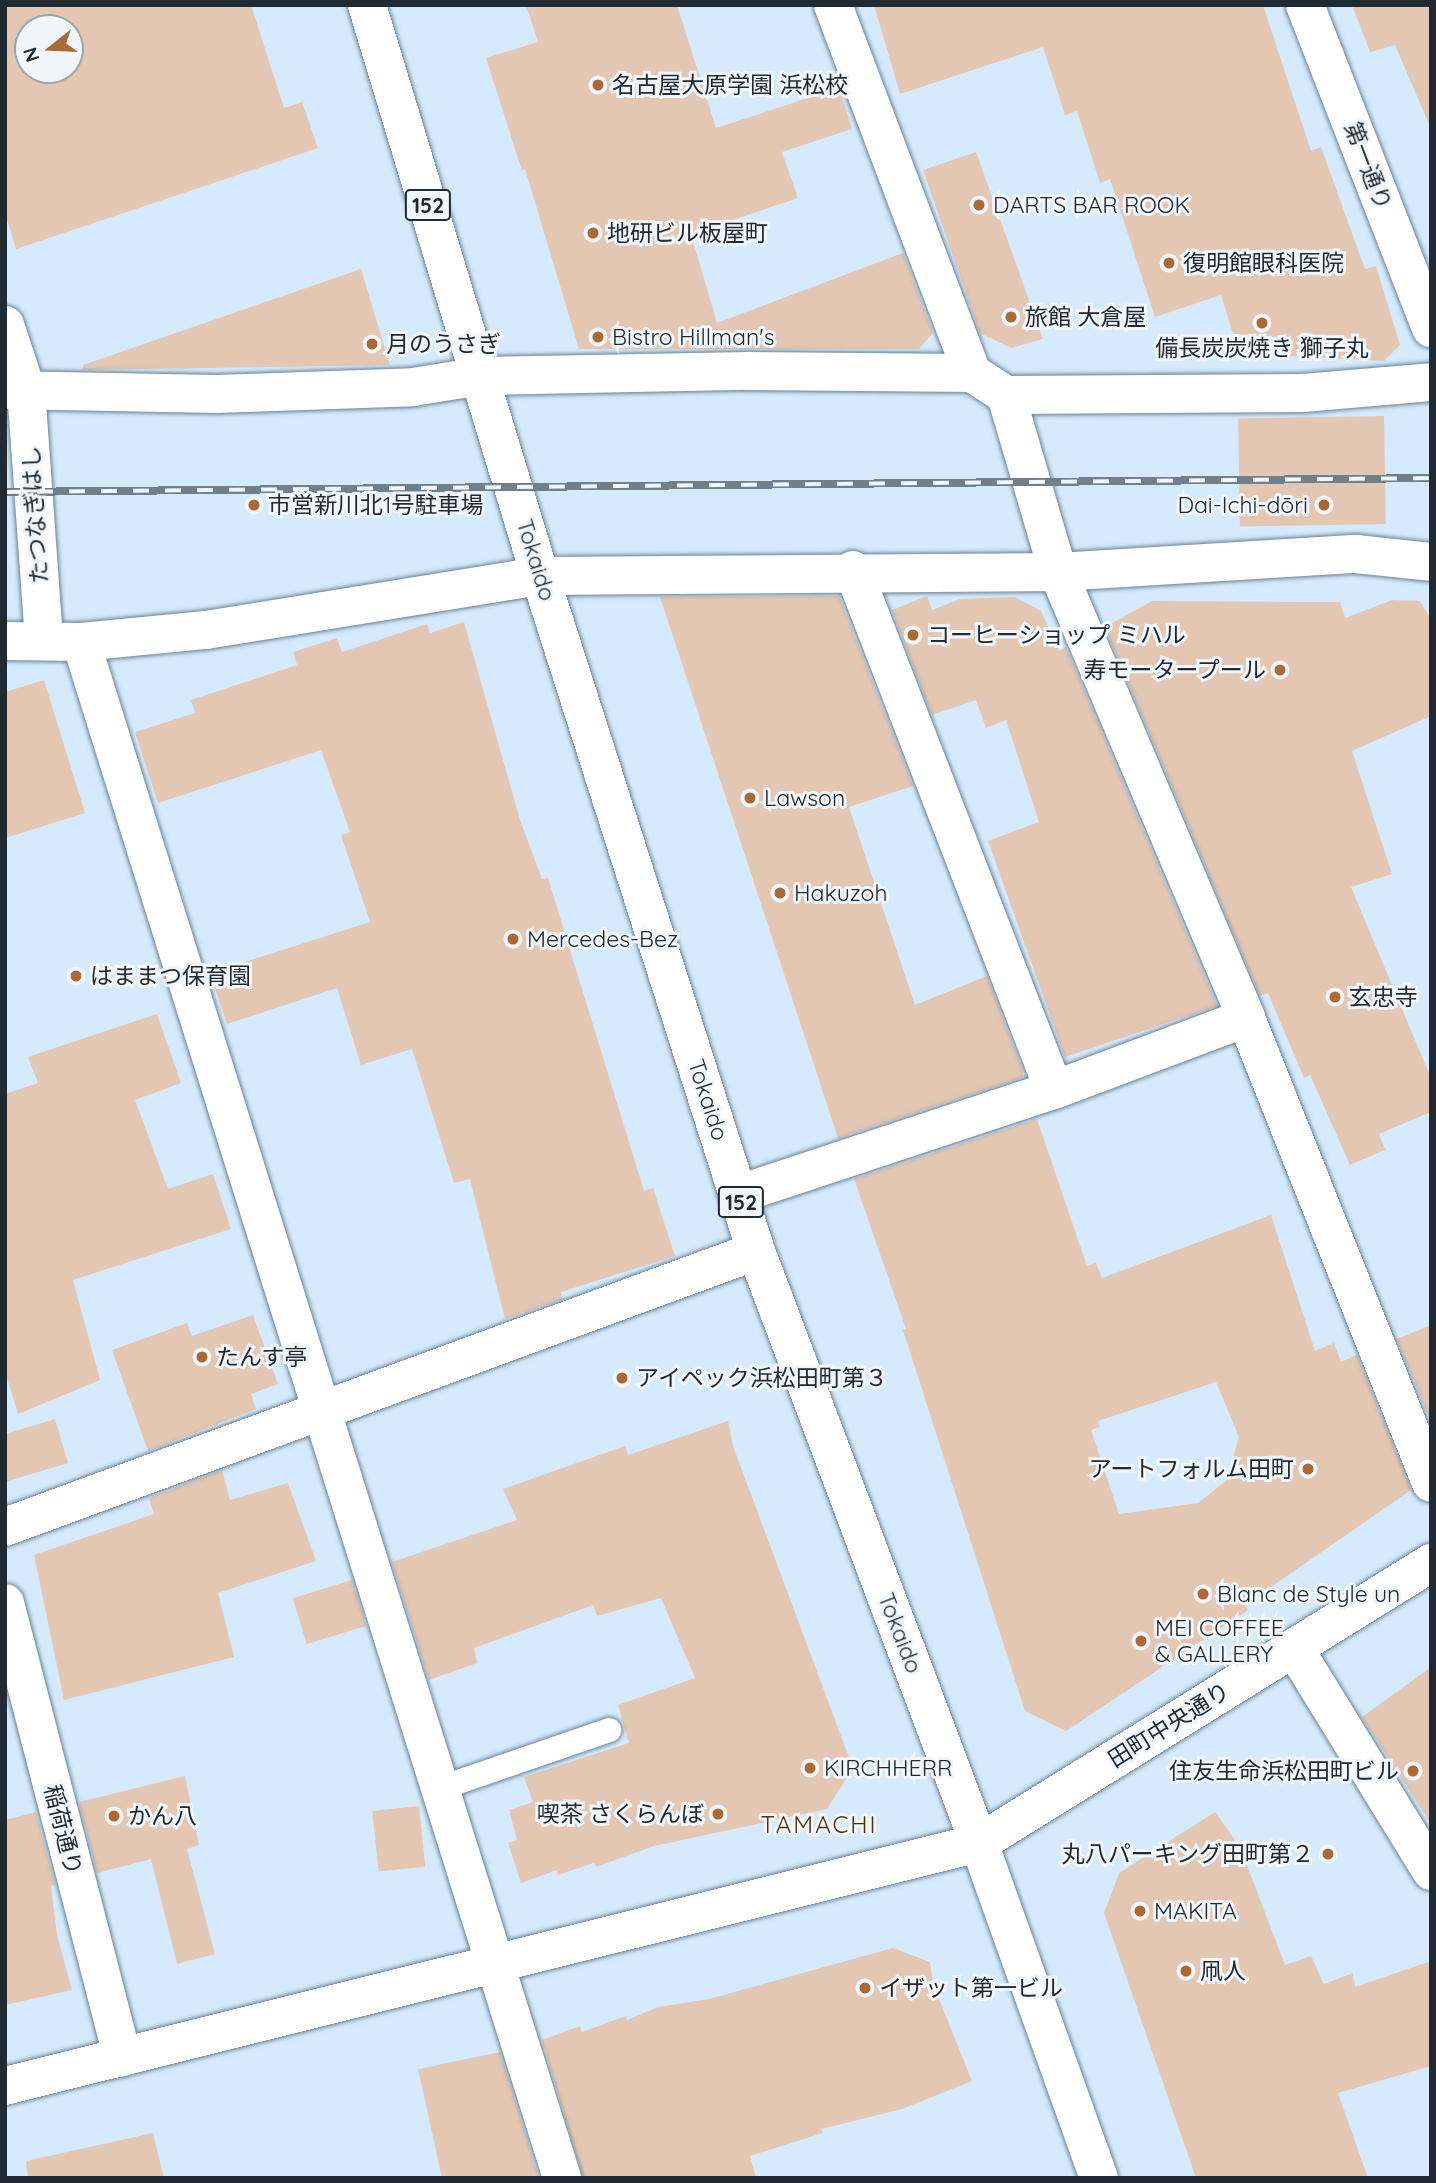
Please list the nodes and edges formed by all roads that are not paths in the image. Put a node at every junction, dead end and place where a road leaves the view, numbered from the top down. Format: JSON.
{"nodes":[{"id":1,"x":367,"y":5,"type":"edge"},
{"id":2,"x":833,"y":5,"type":"edge"},
{"id":3,"x":1305,"y":5,"type":"edge"},
{"id":4,"x":5,"y":325,"type":"edge"},
{"id":5,"x":1431,"y":328,"type":"edge"},
{"id":6,"x":972,"y":373,"type":"junction"},
{"id":7,"x":1431,"y":382,"type":"edge"},
{"id":8,"x":16,"y":389,"type":"edge"},
{"id":9,"x":485,"y":390,"type":"junction"},
{"id":10,"x":1006,"y":395,"type":"junction"},
{"id":11,"x":1431,"y":562,"type":"edge"},
{"id":12,"x":536,"y":564,"type":"junction"},
{"id":13,"x":853,"y":570,"type":"junction"},
{"id":14,"x":1058,"y":572,"type":"junction"},
{"id":15,"x":5,"y":641,"type":"edge"},
{"id":16,"x":63,"y":641,"type":"junction"},
{"id":17,"x":1246,"y":1018,"type":"junction"},
{"id":18,"x":1055,"y":1090,"type":"junction"},
{"id":19,"x":739,"y":1194,"type":"junction"},
{"id":20,"x":756,"y":1251,"type":"junction"},
{"id":21,"x":320,"y":1411,"type":"junction"},
{"id":22,"x":1431,"y":1482,"type":"edge"},
{"id":23,"x":5,"y":1527,"type":"edge"},
{"id":24,"x":1431,"y":1563,"type":"edge"},
{"id":25,"x":5,"y":1603,"type":"edge"},
{"id":26,"x":1294,"y":1647,"type":"junction"},
{"id":27,"x":609,"y":1730,"type":"dead end"},
{"id":28,"x":441,"y":1788,"type":"junction"},
{"id":29,"x":979,"y":1843,"type":"junction"},
{"id":30,"x":1431,"y":1871,"type":"edge"},
{"id":31,"x":497,"y":1963,"type":"junction"},
{"id":32,"x":122,"y":2057,"type":"junction"},
{"id":33,"x":5,"y":2086,"type":"edge"},
{"id":34,"x":562,"y":2178,"type":"edge"},
{"id":35,"x":1099,"y":2178,"type":"edge"}],
"edges":[{"from":1,"to":9,"type":"main road","name":"Tokaido","number":"152"},
{"from":2,"to":6,"type":"main road"},
{"from":3,"to":5,"type":"main road","name":"第一通り"},
{"from":4,"to":8,"type":"main road","name":"たつなぎはし"},
{"from":6,"to":9,"type":"main road"},
{"from":6,"to":10,"type":"main road"},
{"from":7,"to":10,"type":"main road"},
{"from":8,"to":9,"type":"main road"},
{"from":8,"to":16,"type":"main road","name":"たつなぎはし"},
{"from":9,"to":12,"type":"main road","name":"Tokaido","number":"152"},
{"from":10,"to":14,"type":"main road"},
{"from":11,"to":14,"type":"main road"},
{"from":12,"to":13,"type":"main road"},
{"from":12,"to":16,"type":"main road"},
{"from":12,"to":19,"type":"main road","name":"Tokaido","number":"152"},
{"from":13,"to":14,"type":"main road"},
{"from":13,"to":18,"type":"main road"},
{"from":14,"to":17,"type":"main road"},
{"from":15,"to":16,"type":"main road"},
{"from":16,"to":21,"type":"main road","name":"たつなぎはし"},
{"from":17,"to":18,"type":"main road"},
{"from":17,"to":22,"type":"main road"},
{"from":18,"to":19,"type":"main road"},
{"from":19,"to":20,"type":"main road","name":"Tokaido","number":"152"},
{"from":20,"to":21,"type":"main road"},
{"from":20,"to":29,"type":"main road","name":"Tokaido","number":"152"},
{"from":21,"to":23,"type":"main road"},
{"from":21,"to":28,"type":"main road","name":"たつなぎはし"},
{"from":24,"to":26,"type":"main road","name":"田町中央通り"},
{"from":25,"to":32,"type":"main road","name":"稲荷通り"},
{"from":26,"to":29,"type":"main road","name":"田町中央通り"},
{"from":26,"to":30,"type":"main road"},
{"from":27,"to":28,"type":"lane"},
{"from":28,"to":31,"type":"main road","name":"たつなぎはし"},
{"from":29,"to":31,"type":"main road","name":"田町中央通り"},
{"from":29,"to":35,"type":"main road","name":"Tokaido","number":"152"},
{"from":31,"to":32,"type":"main road","name":"田町中央通り"},
{"from":31,"to":34,"type":"main road","name":"たつなぎはし"},
{"from":32,"to":33,"type":"main road","name":"田町中央通り"}]}
